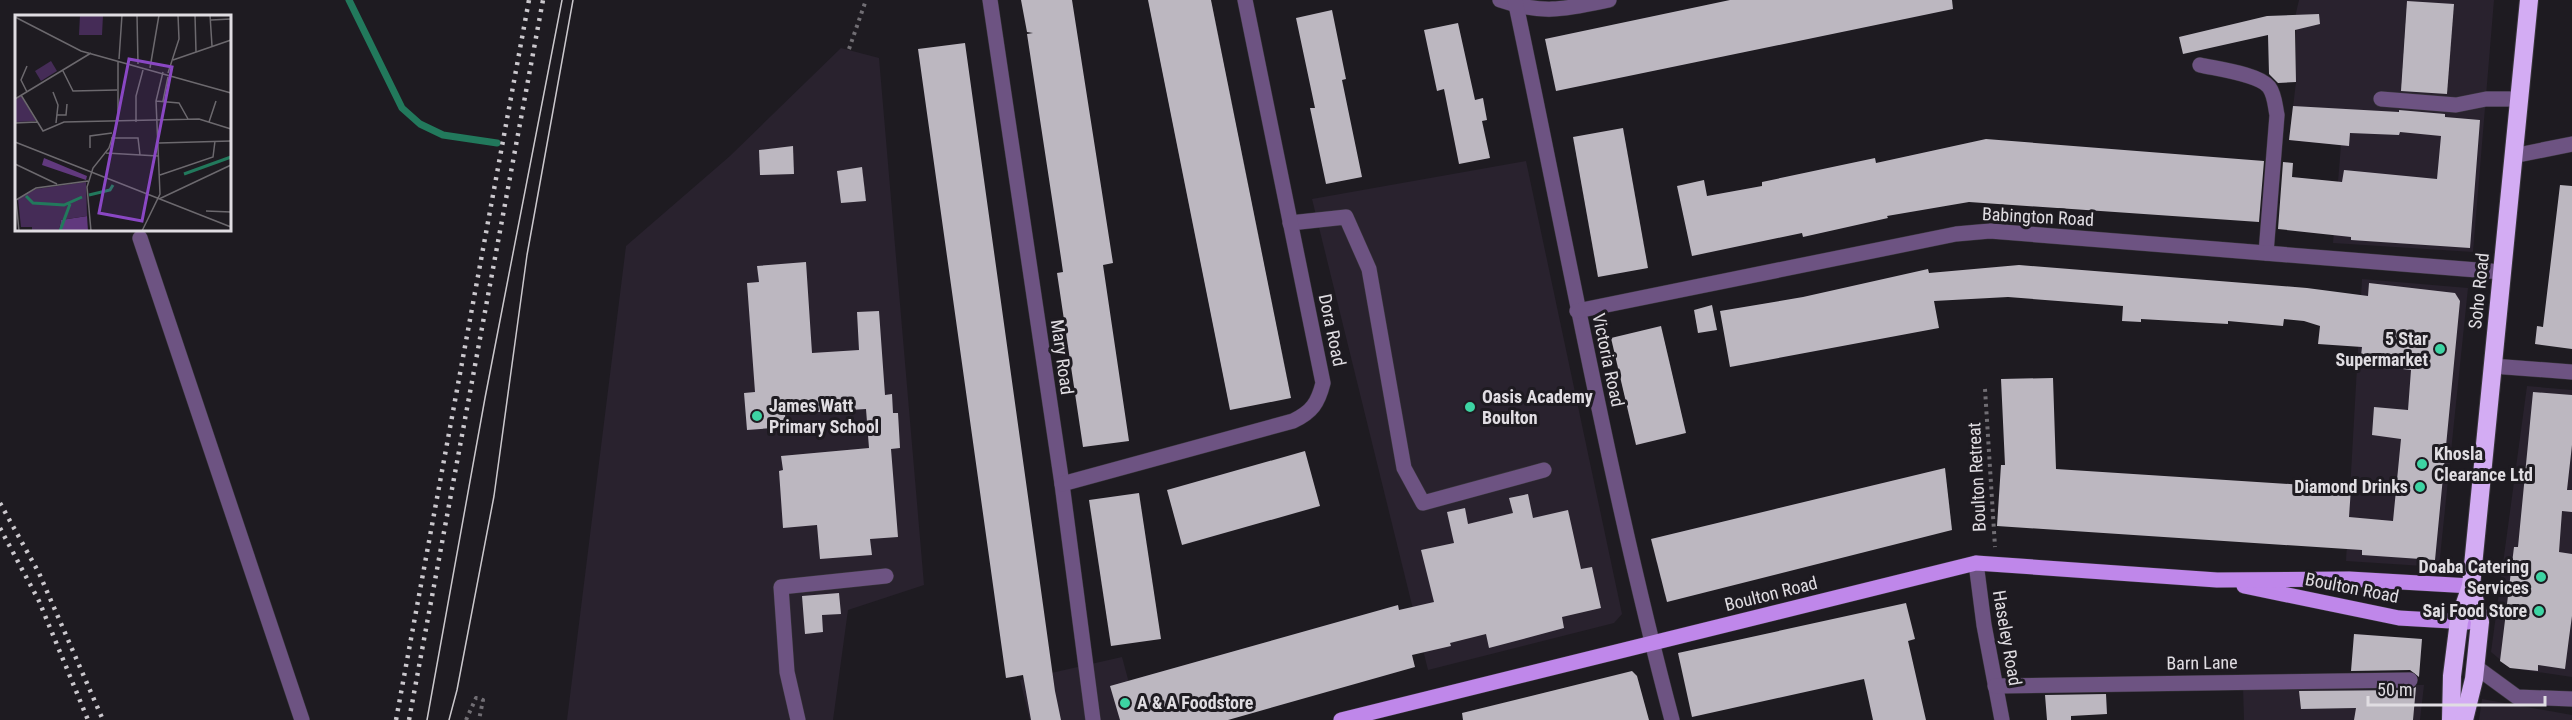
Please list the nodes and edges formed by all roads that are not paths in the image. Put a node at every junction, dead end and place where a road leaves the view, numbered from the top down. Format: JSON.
{"nodes":[{"id":1,"x":990,"y":0,"type":"edge"},
{"id":2,"x":1245,"y":0,"type":"edge"},
{"id":3,"x":1500,"y":0,"type":"edge"},
{"id":4,"x":1609,"y":0,"type":"edge"},
{"id":5,"x":2529,"y":0,"type":"edge"},
{"id":6,"x":1516,"y":3,"type":"edge"},
{"id":7,"x":2200,"y":65,"type":"dead end"},
{"id":8,"x":2381,"y":99,"type":"dead end"},
{"id":9,"x":2519,"y":99,"type":"junction"},
{"id":10,"x":2572,"y":144,"type":"edge"},
{"id":11,"x":2513,"y":156,"type":"junction"},
{"id":12,"x":1290,"y":223,"type":"junction"},
{"id":13,"x":140,"y":238,"type":"dead end"},
{"id":14,"x":2266,"y":253,"type":"junction"},
{"id":15,"x":2502,"y":272,"type":"junction"},
{"id":16,"x":1577,"y":311,"type":"junction"},
{"id":17,"x":2492,"y":366,"type":"junction"},
{"id":18,"x":2572,"y":372,"type":"edge"},
{"id":19,"x":1544,"y":470,"type":"dead end"},
{"id":20,"x":1062,"y":484,"type":"junction"},
{"id":21,"x":1976,"y":563,"type":"junction"},
{"id":22,"x":886,"y":576,"type":"dead end"},
{"id":23,"x":2217,"y":580,"type":"junction"},
{"id":24,"x":2471,"y":586,"type":"junction"},
{"id":25,"x":2459,"y":621,"type":"junction"},
{"id":26,"x":2480,"y":622,"type":"junction"},
{"id":27,"x":1652,"y":645,"type":"junction"},
{"id":28,"x":2476,"y":667,"type":"junction"},
{"id":29,"x":2410,"y":680,"type":"dead end"},
{"id":30,"x":1995,"y":686,"type":"junction"},
{"id":31,"x":2572,"y":699,"type":"edge"},
{"id":32,"x":302,"y":720,"type":"edge"},
{"id":33,"x":798,"y":720,"type":"edge"},
{"id":34,"x":1094,"y":720,"type":"edge"},
{"id":35,"x":1341,"y":720,"type":"edge"},
{"id":36,"x":1672,"y":720,"type":"edge"},
{"id":37,"x":2002,"y":720,"type":"edge"},
{"id":38,"x":2451,"y":720,"type":"edge"},
{"id":39,"x":2464,"y":720,"type":"edge"}],
"edges":[{"from":1,"to":20,"type":"street","name":"Mary Road"},
{"from":2,"to":12,"type":"street","name":"Dora Road"},
{"from":3,"to":6,"type":"street"},
{"from":4,"to":6,"type":"street"},
{"from":5,"to":9,"type":"highway","name":"Soho Road"},
{"from":6,"to":16,"type":"street","name":"Victoria Road"},
{"from":7,"to":14,"type":"street"},
{"from":8,"to":9,"type":"street"},
{"from":9,"to":11,"type":"highway","name":"Soho Road"},
{"from":10,"to":11,"type":"street"},
{"from":11,"to":15,"type":"highway","name":"Soho Road"},
{"from":12,"to":19,"type":"street"},
{"from":12,"to":20,"type":"street","name":"Dora Road"},
{"from":13,"to":32,"type":"street"},
{"from":14,"to":15,"type":"street","name":"Babington Road"},
{"from":14,"to":16,"type":"street","name":"Babington Road"},
{"from":15,"to":17,"type":"highway","name":"Soho Road"},
{"from":16,"to":27,"type":"street","name":"Victoria Road"},
{"from":17,"to":18,"type":"street"},
{"from":17,"to":24,"type":"highway","name":"Soho Road"},
{"from":20,"to":34,"type":"street","name":"Mary Road"},
{"from":21,"to":23,"type":"main road","name":"Boulton Road"},
{"from":21,"to":27,"type":"main road","name":"Boulton Road"},
{"from":21,"to":30,"type":"street","name":"Haseley Road"},
{"from":22,"to":33,"type":"street"},
{"from":23,"to":24,"type":"main road","name":"Boulton Road"},
{"from":23,"to":25,"type":"main road","name":"Boulton Road"},
{"from":24,"to":25,"type":"highway","name":"Soho Road"},
{"from":24,"to":26,"type":"highway","name":"Soho Road"},
{"from":25,"to":26,"type":"main road","name":"Boulton Road"},
{"from":25,"to":38,"type":"highway","name":"Soho Road"},
{"from":26,"to":28,"type":"highway","name":"Soho Road"},
{"from":27,"to":35,"type":"main road","name":"Boulton Road"},
{"from":27,"to":36,"type":"street","name":"Victoria Road"},
{"from":28,"to":31,"type":"street"},
{"from":28,"to":39,"type":"highway","name":"Soho Road"},
{"from":29,"to":30,"type":"street","name":"Barn Lane"},
{"from":30,"to":37,"type":"street","name":"Haseley Road"}]}
